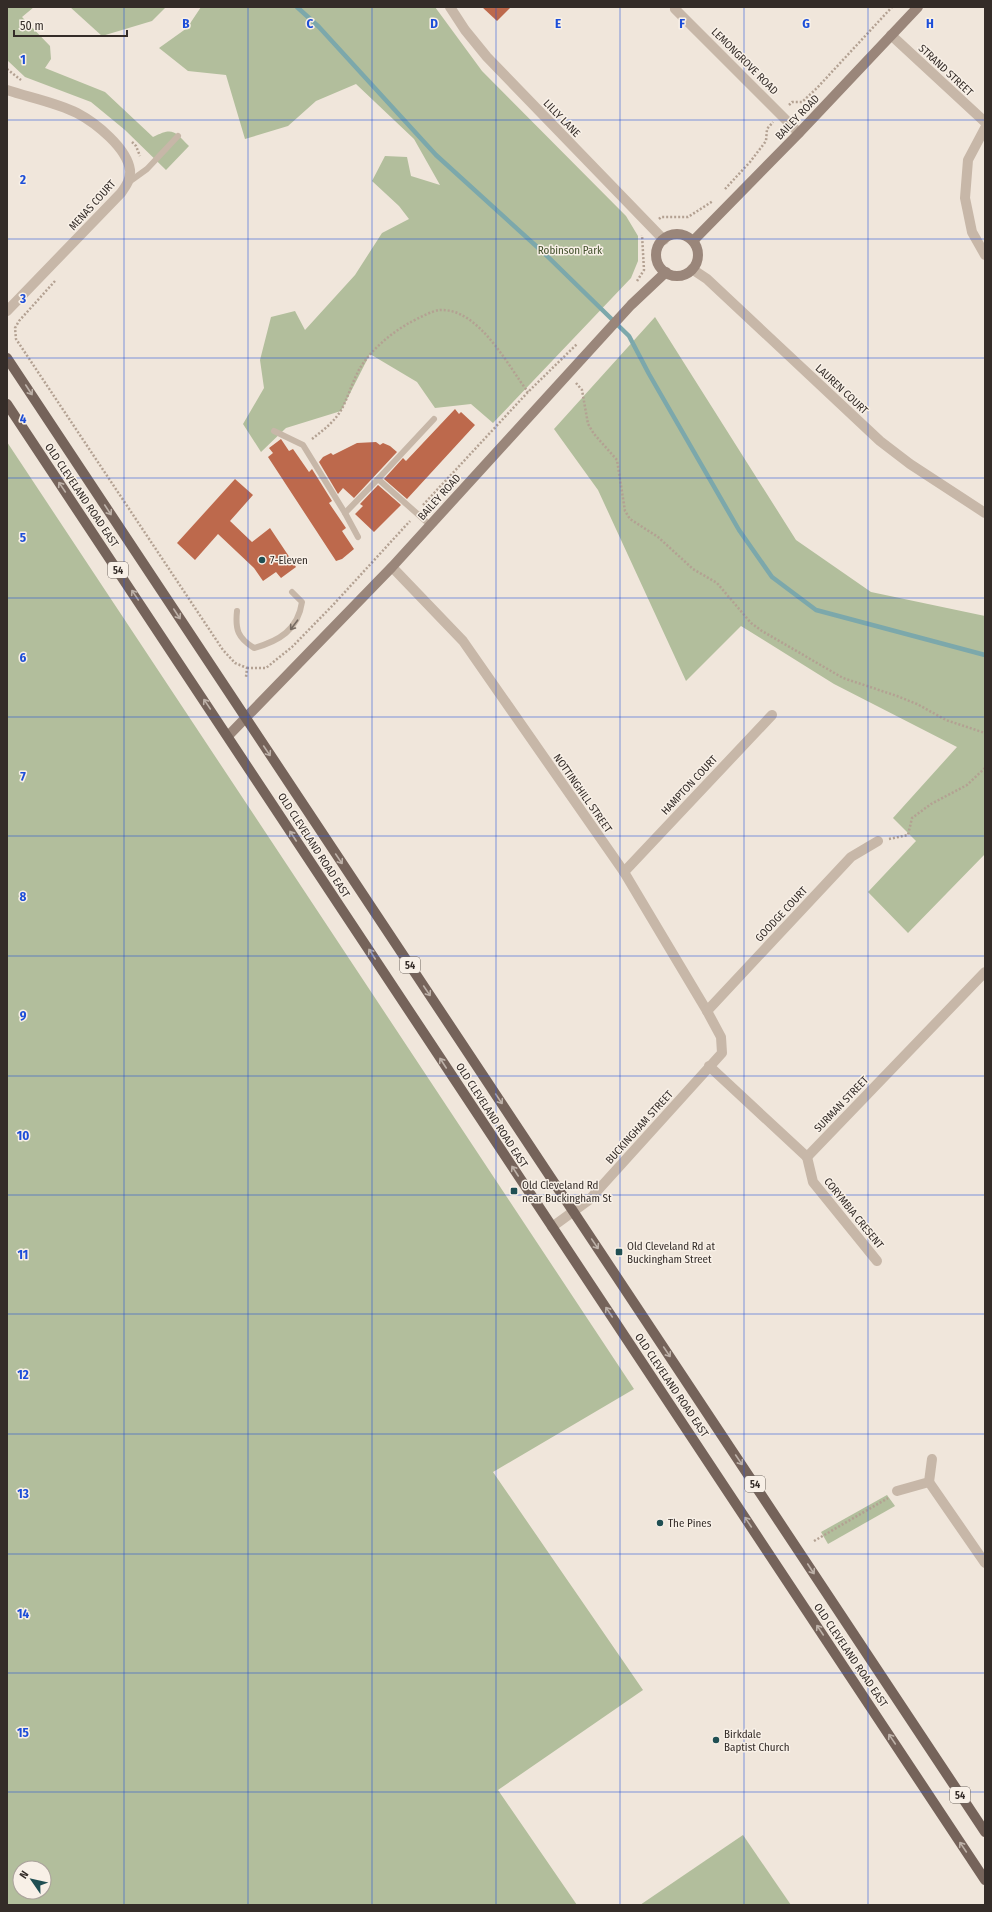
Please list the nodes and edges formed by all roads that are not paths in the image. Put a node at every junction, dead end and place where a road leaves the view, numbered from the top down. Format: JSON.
{"nodes":[{"id":1,"x":450,"y":7,"type":"edge"},
{"id":2,"x":676,"y":7,"type":"edge"},
{"id":3,"x":918,"y":7,"type":"edge"},
{"id":4,"x":891,"y":35,"type":"junction"},
{"id":5,"x":7,"y":90,"type":"edge"},
{"id":6,"x":985,"y":122,"type":"edge"},
{"id":7,"x":985,"y":128,"type":"edge"},
{"id":8,"x":799,"y":133,"type":"junction"},
{"id":9,"x":178,"y":136,"type":"dead end"},
{"id":10,"x":128,"y":183,"type":"junction"},
{"id":11,"x":664,"y":240,"type":"junction"},
{"id":12,"x":693,"y":241,"type":"junction"},
{"id":13,"x":985,"y":254,"type":"edge"},
{"id":14,"x":692,"y":269,"type":"junction"},
{"id":15,"x":666,"y":272,"type":"junction"},
{"id":16,"x":7,"y":311,"type":"edge"},
{"id":17,"x":7,"y":358,"type":"edge"},
{"id":18,"x":7,"y":404,"type":"edge"},
{"id":19,"x":434,"y":419,"type":"dead end"},
{"id":20,"x":274,"y":431,"type":"dead end"},
{"id":21,"x":378,"y":479,"type":"junction"},
{"id":22,"x":345,"y":513,"type":"junction"},
{"id":23,"x":985,"y":513,"type":"edge"},
{"id":24,"x":430,"y":525,"type":"junction"},
{"id":25,"x":358,"y":537,"type":"dead end"},
{"id":26,"x":392,"y":566,"type":"junction"},
{"id":27,"x":292,"y":592,"type":"dead end"},
{"id":28,"x":237,"y":611,"type":"dead end"},
{"id":29,"x":772,"y":715,"type":"dead end"},
{"id":30,"x":246,"y":719,"type":"junction"},
{"id":31,"x":228,"y":736,"type":"junction"},
{"id":32,"x":878,"y":841,"type":"road end"},
{"id":33,"x":624,"y":872,"type":"junction"},
{"id":34,"x":985,"y":972,"type":"edge"},
{"id":35,"x":707,"y":1011,"type":"junction"},
{"id":36,"x":722,"y":1053,"type":"joint"},
{"id":37,"x":709,"y":1066,"type":"junction"},
{"id":38,"x":807,"y":1157,"type":"junction"},
{"id":39,"x":574,"y":1211,"type":"junction"},
{"id":40,"x":552,"y":1227,"type":"junction"},
{"id":41,"x":877,"y":1261,"type":"dead end"},
{"id":42,"x":932,"y":1458,"type":"dead end"},
{"id":43,"x":929,"y":1482,"type":"junction"},
{"id":44,"x":897,"y":1492,"type":"road end"},
{"id":45,"x":985,"y":1563,"type":"edge"},
{"id":46,"x":985,"y":1832,"type":"edge"},
{"id":47,"x":983,"y":1877,"type":"edge"},
{"id":48,"x":985,"y":1887,"type":"edge"}],
"edges":[{"from":1,"to":11,"type":"street","name":"LILLY LANE"},
{"from":2,"to":8,"type":"street","name":"LEMONGROVE ROAD"},
{"from":3,"to":4,"type":"street","name":"BAILEY ROAD"},
{"from":4,"to":6,"type":"street","name":"STRAND STREET"},
{"from":4,"to":8,"type":"street","name":"BAILEY ROAD"},
{"from":5,"to":10,"type":"street","name":"MENAS COURT"},
{"from":7,"to":13,"type":"street"},
{"from":8,"to":12,"type":"street","name":"BAILEY ROAD"},
{"from":9,"to":10,"type":"lane"},
{"from":10,"to":16,"type":"street","name":"MENAS COURT"},
{"from":11,"to":12,"type":"street"},
{"from":11,"to":15,"type":"street"},
{"from":12,"to":14,"type":"street"},
{"from":14,"to":15,"type":"street"},
{"from":14,"to":23,"type":"street","name":"LAUREN COURT"},
{"from":15,"to":24,"type":"street","name":"BAILEY ROAD"},
{"from":17,"to":30,"type":"main road","name":"OLD CLEVELAND ROAD EAST","number":"54","one_way":true},
{"from":31,"to":18,"type":"main road","name":"OLD CLEVELAND ROAD EAST","number":"54","one_way":true},
{"from":19,"to":21,"type":"lane"},
{"from":20,"to":22,"type":"lane"},
{"from":21,"to":22,"type":"lane"},
{"from":21,"to":24,"type":"lane"},
{"from":22,"to":25,"type":"lane"},
{"from":24,"to":26,"type":"street","name":"BAILEY ROAD"},
{"from":26,"to":30,"type":"street","name":"BAILEY ROAD"},
{"from":26,"to":33,"type":"street","name":"NOTTINGHILL STREET"},
{"from":27,"to":28,"type":"lane","one_way":true},
{"from":29,"to":33,"type":"street","name":"HAMPTON COURT"},
{"from":30,"to":31,"type":"street","name":"BAILEY ROAD"},
{"from":30,"to":39,"type":"main road","name":"OLD CLEVELAND ROAD EAST","number":"54","one_way":true},
{"from":40,"to":31,"type":"main road","name":"OLD CLEVELAND ROAD EAST","number":"54","one_way":true},
{"from":32,"to":35,"type":"street","name":"GOODGE COURT"},
{"from":33,"to":35,"type":"street","name":"NOTTINGHILL STREET"},
{"from":34,"to":38,"type":"street","name":"SURMAN STREET"},
{"from":35,"to":36,"type":"street","name":"NOTTINGHILL STREET"},
{"from":36,"to":37,"type":"street","name":"BUCKINGHAM STREET"},
{"from":37,"to":38,"type":"street"},
{"from":37,"to":39,"type":"street","name":"BUCKINGHAM STREET"},
{"from":38,"to":41,"type":"street","name":"CORYMBIA CRESENT"},
{"from":39,"to":40,"type":"street","name":"BUCKINGHAM STREET"},
{"from":39,"to":46,"type":"main road","name":"OLD CLEVELAND ROAD EAST","number":"54","one_way":true},
{"from":47,"to":40,"type":"main road","name":"OLD CLEVELAND ROAD EAST","number":"54","one_way":true},
{"from":42,"to":43,"type":"street"},
{"from":43,"to":44,"type":"street"},
{"from":43,"to":45,"type":"street"},
{"from":47,"to":48,"type":"street"}]}
